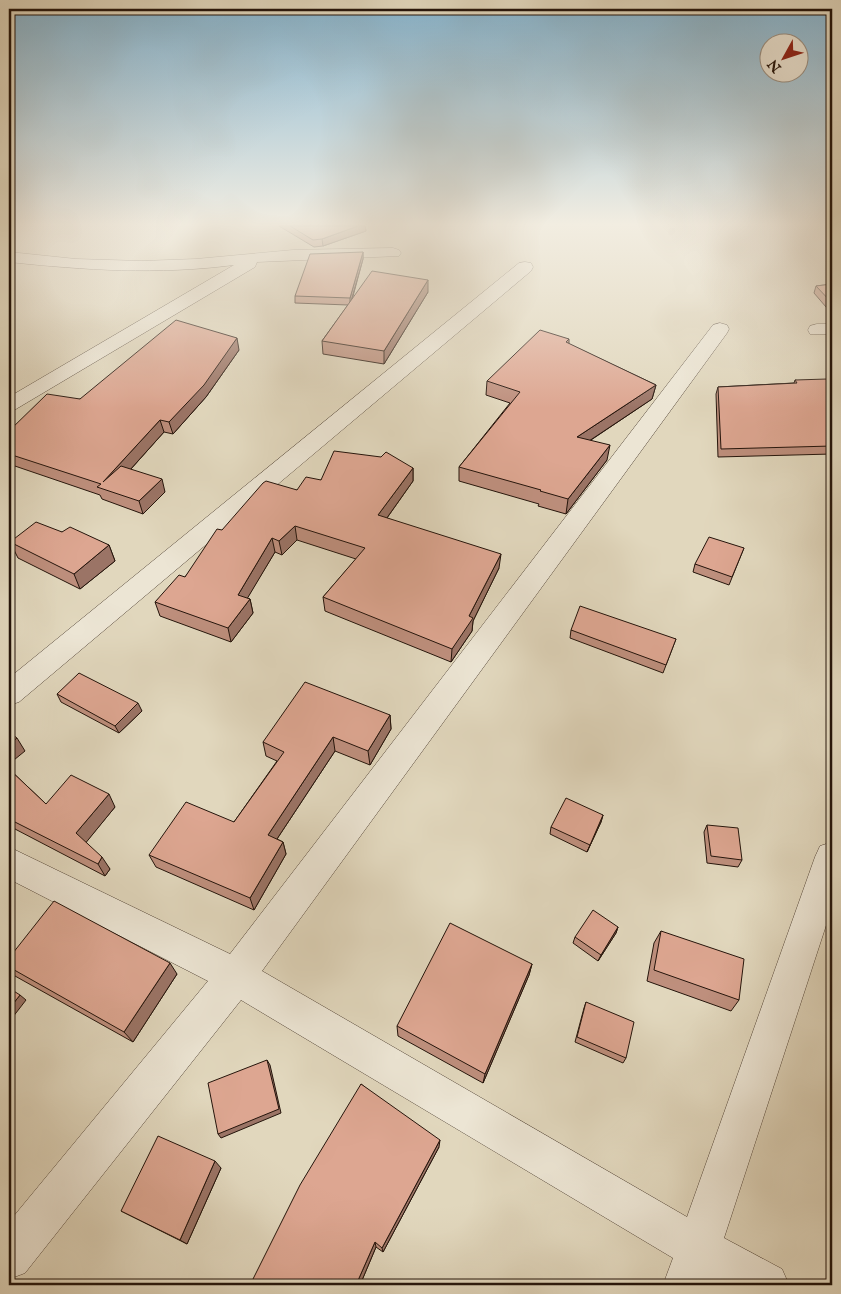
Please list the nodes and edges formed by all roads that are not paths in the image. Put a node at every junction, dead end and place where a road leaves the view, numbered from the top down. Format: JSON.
{"nodes":[{"id":1,"x":210,"y":286,"type":"edge"},
{"id":2,"x":502,"y":286,"type":"edge"},
{"id":3,"x":720,"y":328,"type":"dead end"},
{"id":4,"x":9,"y":405,"type":"edge"},
{"id":5,"x":9,"y":694,"type":"edge"},
{"id":6,"x":832,"y":857,"type":"edge"},
{"id":7,"x":9,"y":862,"type":"edge"},
{"id":8,"x":236,"y":976,"type":"junction"},
{"id":9,"x":699,"y":1248,"type":"junction"},
{"id":10,"x":9,"y":1257,"type":"edge"},
{"id":11,"x":686,"y":1285,"type":"edge"},
{"id":12,"x":766,"y":1285,"type":"edge"}],
"edges":[{"from":1,"to":4,"type":"street"},
{"from":2,"to":5,"type":"street"},
{"from":3,"to":8,"type":"street"},
{"from":6,"to":9,"type":"street"},
{"from":7,"to":8,"type":"street"},
{"from":8,"to":9,"type":"street"},
{"from":8,"to":10,"type":"street"},
{"from":9,"to":11,"type":"street"},
{"from":9,"to":12,"type":"street"}]}
